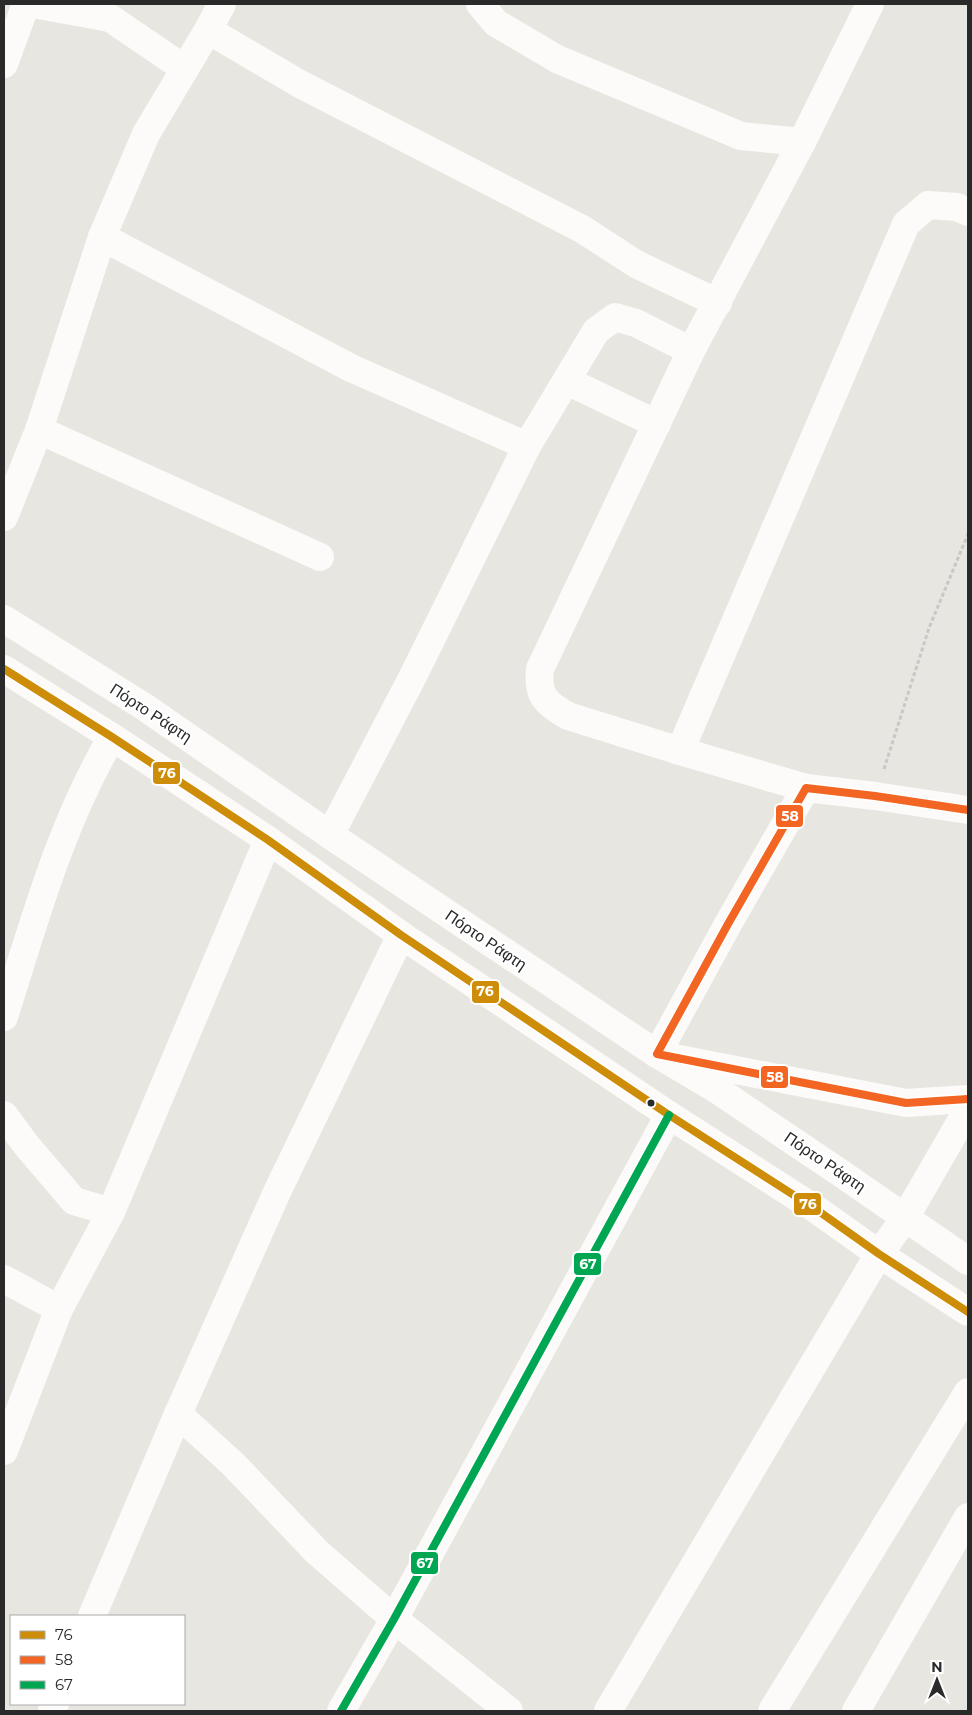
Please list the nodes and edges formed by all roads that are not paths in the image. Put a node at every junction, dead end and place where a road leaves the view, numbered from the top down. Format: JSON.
{"nodes":[{"id":1,"x":26,"y":4,"type":"edge"},
{"id":2,"x":33,"y":4,"type":"edge"},
{"id":3,"x":222,"y":4,"type":"edge"},
{"id":4,"x":480,"y":4,"type":"edge"},
{"id":5,"x":863,"y":6,"type":"edge"},
{"id":6,"x":208,"y":30,"type":"junction"},
{"id":7,"x":4,"y":64,"type":"edge"},
{"id":8,"x":185,"y":69,"type":"junction"},
{"id":9,"x":802,"y":142,"type":"junction"},
{"id":10,"x":968,"y":212,"type":"edge"},
{"id":11,"x":102,"y":237,"type":"junction"},
{"id":12,"x":718,"y":303,"type":"junction"},
{"id":13,"x":691,"y":351,"type":"junction"},
{"id":14,"x":567,"y":381,"type":"junction"},
{"id":15,"x":657,"y":424,"type":"junction"},
{"id":16,"x":39,"y":430,"type":"junction"},
{"id":17,"x":527,"y":446,"type":"junction"},
{"id":18,"x":4,"y":517,"type":"edge"},
{"id":19,"x":320,"y":557,"type":"dead end"},
{"id":20,"x":4,"y":619,"type":"edge"},
{"id":21,"x":4,"y":669,"type":"edge"},
{"id":22,"x":112,"y":737,"type":"junction"},
{"id":23,"x":680,"y":751,"type":"junction"},
{"id":24,"x":806,"y":788,"type":"junction"},
{"id":25,"x":968,"y":810,"type":"edge"},
{"id":26,"x":330,"y":835,"type":"junction"},
{"id":27,"x":268,"y":840,"type":"junction"},
{"id":28,"x":401,"y":935,"type":"junction"},
{"id":29,"x":4,"y":1017,"type":"edge"},
{"id":30,"x":657,"y":1054,"type":"junction"},
{"id":31,"x":968,"y":1098,"type":"edge"},
{"id":32,"x":968,"y":1109,"type":"edge"},
{"id":33,"x":4,"y":1114,"type":"edge"},
{"id":34,"x":669,"y":1115,"type":"junction"},
{"id":35,"x":111,"y":1212,"type":"junction"},
{"id":36,"x":905,"y":1218,"type":"junction"},
{"id":37,"x":879,"y":1254,"type":"junction"},
{"id":38,"x":968,"y":1261,"type":"edge"},
{"id":39,"x":4,"y":1279,"type":"edge"},
{"id":40,"x":59,"y":1308,"type":"junction"},
{"id":41,"x":968,"y":1312,"type":"edge"},
{"id":42,"x":968,"y":1392,"type":"edge"},
{"id":43,"x":178,"y":1414,"type":"junction"},
{"id":44,"x":4,"y":1451,"type":"edge"},
{"id":45,"x":968,"y":1517,"type":"edge"},
{"id":46,"x":92,"y":1615,"type":"edge"},
{"id":47,"x":394,"y":1619,"type":"junction"},
{"id":48,"x":342,"y":1711,"type":"edge"},
{"id":49,"x":509,"y":1711,"type":"edge"},
{"id":50,"x":608,"y":1711,"type":"edge"},
{"id":51,"x":772,"y":1711,"type":"edge"},
{"id":52,"x":856,"y":1711,"type":"edge"}],
"edges":[{"from":1,"to":7,"type":"street"},
{"from":2,"to":8,"type":"street"},
{"from":3,"to":6,"type":"street"},
{"from":4,"to":9,"type":"street"},
{"from":5,"to":9,"type":"street"},
{"from":6,"to":8,"type":"street"},
{"from":6,"to":12,"type":"street"},
{"from":8,"to":11,"type":"street"},
{"from":9,"to":12,"type":"street"},
{"from":10,"to":23,"type":"street"},
{"from":11,"to":16,"type":"street"},
{"from":11,"to":17,"type":"street"},
{"from":12,"to":13,"type":"street"},
{"from":13,"to":14,"type":"street"},
{"from":13,"to":15,"type":"street"},
{"from":14,"to":15,"type":"street"},
{"from":14,"to":17,"type":"street"},
{"from":15,"to":23,"type":"street"},
{"from":16,"to":18,"type":"street"},
{"from":16,"to":19,"type":"street"},
{"from":17,"to":26,"type":"street"},
{"from":20,"to":26,"type":"street","name":"Πόρτο Ράφτη"},
{"from":21,"to":22,"type":"street"},
{"from":22,"to":27,"type":"street"},
{"from":22,"to":29,"type":"street"},
{"from":23,"to":24,"type":"street"},
{"from":24,"to":25,"type":"street"},
{"from":24,"to":30,"type":"street"},
{"from":26,"to":30,"type":"street","name":"Πόρτο Ράφτη"},
{"from":27,"to":28,"type":"street"},
{"from":27,"to":35,"type":"street"},
{"from":28,"to":34,"type":"street"},
{"from":28,"to":43,"type":"street"},
{"from":30,"to":31,"type":"street"},
{"from":30,"to":36,"type":"street","name":"Πόρτο Ράφτη"},
{"from":32,"to":36,"type":"street"},
{"from":33,"to":35,"type":"street"},
{"from":34,"to":37,"type":"street"},
{"from":34,"to":47,"type":"street"},
{"from":35,"to":40,"type":"street"},
{"from":36,"to":37,"type":"street"},
{"from":36,"to":38,"type":"street","name":"Πόρτο Ράφτη"},
{"from":37,"to":41,"type":"street"},
{"from":37,"to":50,"type":"street"},
{"from":39,"to":40,"type":"street"},
{"from":40,"to":44,"type":"street"},
{"from":42,"to":51,"type":"street"},
{"from":43,"to":46,"type":"street"},
{"from":43,"to":47,"type":"street"},
{"from":45,"to":52,"type":"street"},
{"from":47,"to":48,"type":"street"},
{"from":47,"to":49,"type":"street"}]}
